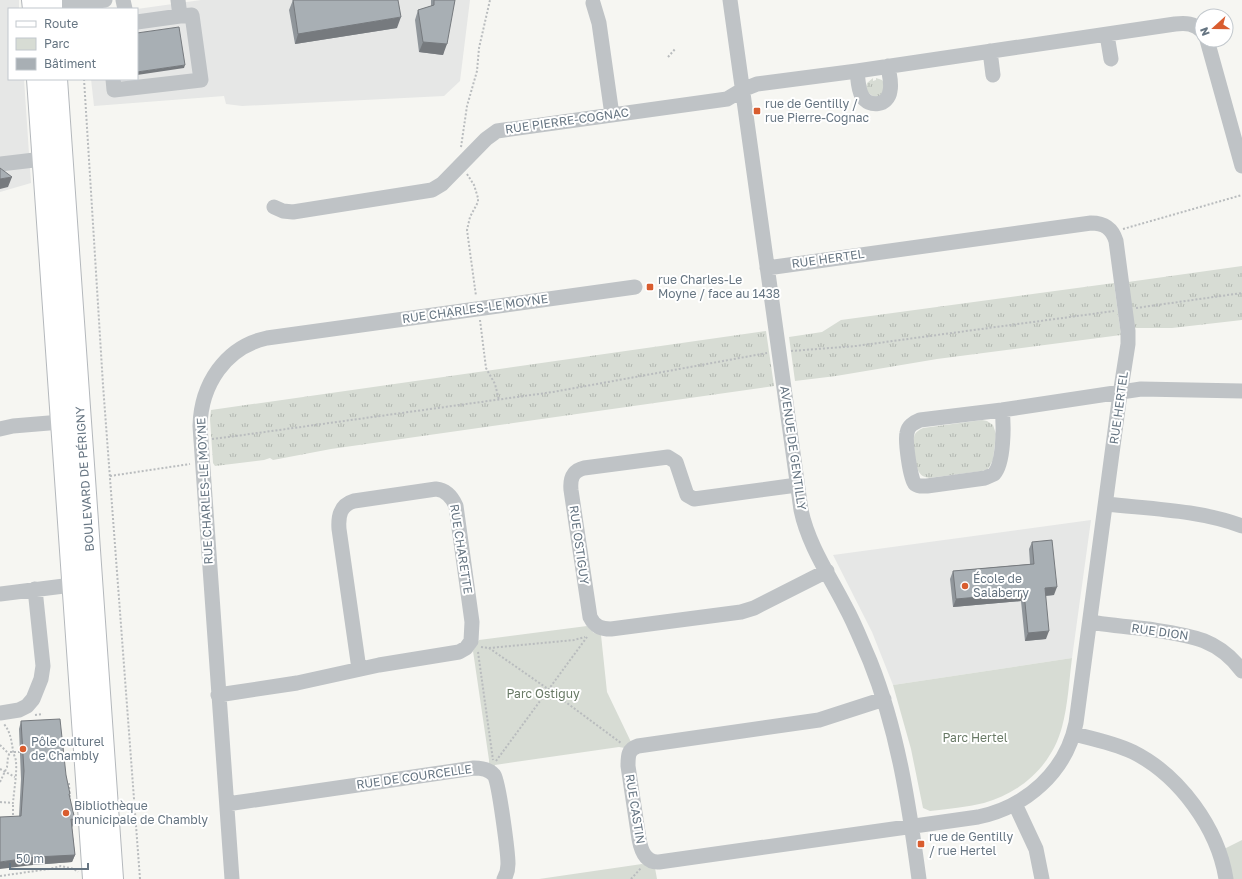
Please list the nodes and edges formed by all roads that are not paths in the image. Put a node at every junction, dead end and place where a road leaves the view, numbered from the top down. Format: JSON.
{"nodes":[{"id":1,"x":105,"y":0,"type":"edge"},
{"id":2,"x":178,"y":0,"type":"edge"},
{"id":3,"x":730,"y":0,"type":"edge"},
{"id":4,"x":593,"y":3,"type":"dead end"},
{"id":5,"x":42,"y":5,"type":"edge"},
{"id":6,"x":180,"y":16,"type":"junction"},
{"id":7,"x":138,"y":22,"type":"edge"},
{"id":8,"x":1194,"y":26,"type":"edge"},
{"id":9,"x":1108,"y":35,"type":"junction"},
{"id":10,"x":1209,"y":48,"type":"edge"},
{"id":11,"x":990,"y":51,"type":"junction"},
{"id":12,"x":1111,"y":59,"type":"dead end"},
{"id":13,"x":888,"y":66,"type":"junction"},
{"id":14,"x":857,"y":71,"type":"junction"},
{"id":15,"x":993,"y":75,"type":"dead end"},
{"id":16,"x":37,"y":80,"type":"edge"},
{"id":17,"x":57,"y":80,"type":"edge"},
{"id":18,"x":113,"y":80,"type":"edge"},
{"id":19,"x":742,"y":90,"type":"junction"},
{"id":20,"x":612,"y":115,"type":"junction"},
{"id":21,"x":43,"y":159,"type":"junction"},
{"id":22,"x":0,"y":164,"type":"edge"},
{"id":23,"x":1242,"y":166,"type":"edge"},
{"id":24,"x":274,"y":207,"type":"dead end"},
{"id":25,"x":767,"y":268,"type":"junction"},
{"id":26,"x":635,"y":287,"type":"dead end"},
{"id":27,"x":1120,"y":392,"type":"junction"},
{"id":28,"x":1242,"y":392,"type":"edge"},
{"id":29,"x":1002,"y":410,"type":"junction"},
{"id":30,"x":61,"y":422,"type":"junction"},
{"id":31,"x":0,"y":429,"type":"edge"},
{"id":32,"x":797,"y":485,"type":"junction"},
{"id":33,"x":1106,"y":504,"type":"junction"},
{"id":34,"x":1242,"y":526,"type":"edge"},
{"id":35,"x":827,"y":571,"type":"junction"},
{"id":36,"x":72,"y":585,"type":"junction"},
{"id":37,"x":35,"y":589,"type":"junction"},
{"id":38,"x":0,"y":594,"type":"edge"},
{"id":39,"x":1090,"y":622,"type":"junction"},
{"id":40,"x":359,"y":669,"type":"junction"},
{"id":41,"x":1242,"y":671,"type":"edge"},
{"id":42,"x":218,"y":695,"type":"junction"},
{"id":43,"x":884,"y":699,"type":"junction"},
{"id":44,"x":0,"y":713,"type":"edge"},
{"id":45,"x":1074,"y":734,"type":"junction"},
{"id":46,"x":227,"y":804,"type":"junction"},
{"id":47,"x":1015,"y":804,"type":"junction"},
{"id":48,"x":912,"y":826,"type":"junction"},
{"id":49,"x":93,"y":879,"type":"edge"},
{"id":50,"x":113,"y":879,"type":"edge"},
{"id":51,"x":232,"y":879,"type":"edge"},
{"id":52,"x":504,"y":879,"type":"edge"},
{"id":53,"x":919,"y":879,"type":"edge"},
{"id":54,"x":1042,"y":879,"type":"edge"},
{"id":55,"x":1226,"y":879,"type":"edge"}],
"edges":[{"from":1,"to":5,"type":"street"},
{"from":2,"to":6,"type":"street"},
{"from":3,"to":19,"type":"street","name":"AVENUE DE GENTILLY"},
{"from":4,"to":20,"type":"street"},
{"from":6,"to":7,"type":"street"},
{"from":6,"to":18,"type":"street"},
{"from":8,"to":9,"type":"street","name":"RUE PIERRE-COGNAC"},
{"from":9,"to":11,"type":"street","name":"RUE PIERRE-COGNAC"},
{"from":9,"to":12,"type":"street"},
{"from":10,"to":23,"type":"street"},
{"from":11,"to":13,"type":"street","name":"RUE PIERRE-COGNAC"},
{"from":11,"to":15,"type":"street"},
{"from":13,"to":14,"type":"street","name":"RUE PIERRE-COGNAC"},
{"from":13,"to":14,"type":"street"},
{"from":14,"to":19,"type":"street","name":"RUE PIERRE-COGNAC"},
{"from":16,"to":21,"type":"main road","name":"BOULEVARD DE PÉRIGNY"},
{"from":17,"to":50,"type":"main road","name":"BOULEVARD DE PÉRIGNY"},
{"from":19,"to":20,"type":"street","name":"RUE PIERRE-COGNAC"},
{"from":19,"to":25,"type":"street","name":"AVENUE DE GENTILLY"},
{"from":20,"to":24,"type":"street","name":"RUE PIERRE-COGNAC"},
{"from":21,"to":22,"type":"street"},
{"from":21,"to":30,"type":"main road","name":"BOULEVARD DE PÉRIGNY"},
{"from":25,"to":27,"type":"street","name":"RUE HERTEL"},
{"from":25,"to":32,"type":"street","name":"AVENUE DE GENTILLY"},
{"from":26,"to":42,"type":"street","name":"RUE CHARLES-LE MOYNE"},
{"from":27,"to":28,"type":"street"},
{"from":27,"to":29,"type":"street"},
{"from":27,"to":33,"type":"street","name":"RUE HERTEL"},
{"from":29,"to":29,"type":"street"},
{"from":30,"to":31,"type":"street"},
{"from":30,"to":36,"type":"main road","name":"BOULEVARD DE PÉRIGNY"},
{"from":32,"to":35,"type":"street","name":"AVENUE DE GENTILLY"},
{"from":32,"to":35,"type":"street","name":"RUE OSTIGUY"},
{"from":33,"to":34,"type":"street"},
{"from":33,"to":39,"type":"street","name":"RUE HERTEL"},
{"from":35,"to":43,"type":"street","name":"AVENUE DE GENTILLY"},
{"from":36,"to":37,"type":"street"},
{"from":36,"to":49,"type":"main road","name":"BOULEVARD DE PÉRIGNY"},
{"from":37,"to":38,"type":"street"},
{"from":37,"to":44,"type":"street"},
{"from":39,"to":41,"type":"street","name":"RUE DION"},
{"from":39,"to":45,"type":"street","name":"RUE HERTEL"},
{"from":40,"to":40,"type":"street","name":"RUE CHARETTE"},
{"from":40,"to":42,"type":"street","name":"RUE CHARETTE"},
{"from":42,"to":46,"type":"street","name":"RUE CHARLES-LE MOYNE"},
{"from":43,"to":48,"type":"street","name":"AVENUE DE GENTILLY"},
{"from":43,"to":48,"type":"street","name":"RUE CASTIN"},
{"from":45,"to":47,"type":"street","name":"RUE HERTEL"},
{"from":45,"to":55,"type":"street"},
{"from":46,"to":51,"type":"street","name":"RUE CHARLES-LE MOYNE"},
{"from":46,"to":52,"type":"street","name":"RUE DE COURCELLE"},
{"from":47,"to":48,"type":"street","name":"RUE HERTEL"},
{"from":47,"to":54,"type":"street"},
{"from":48,"to":53,"type":"street","name":"AVENUE DE GENTILLY"}]}
